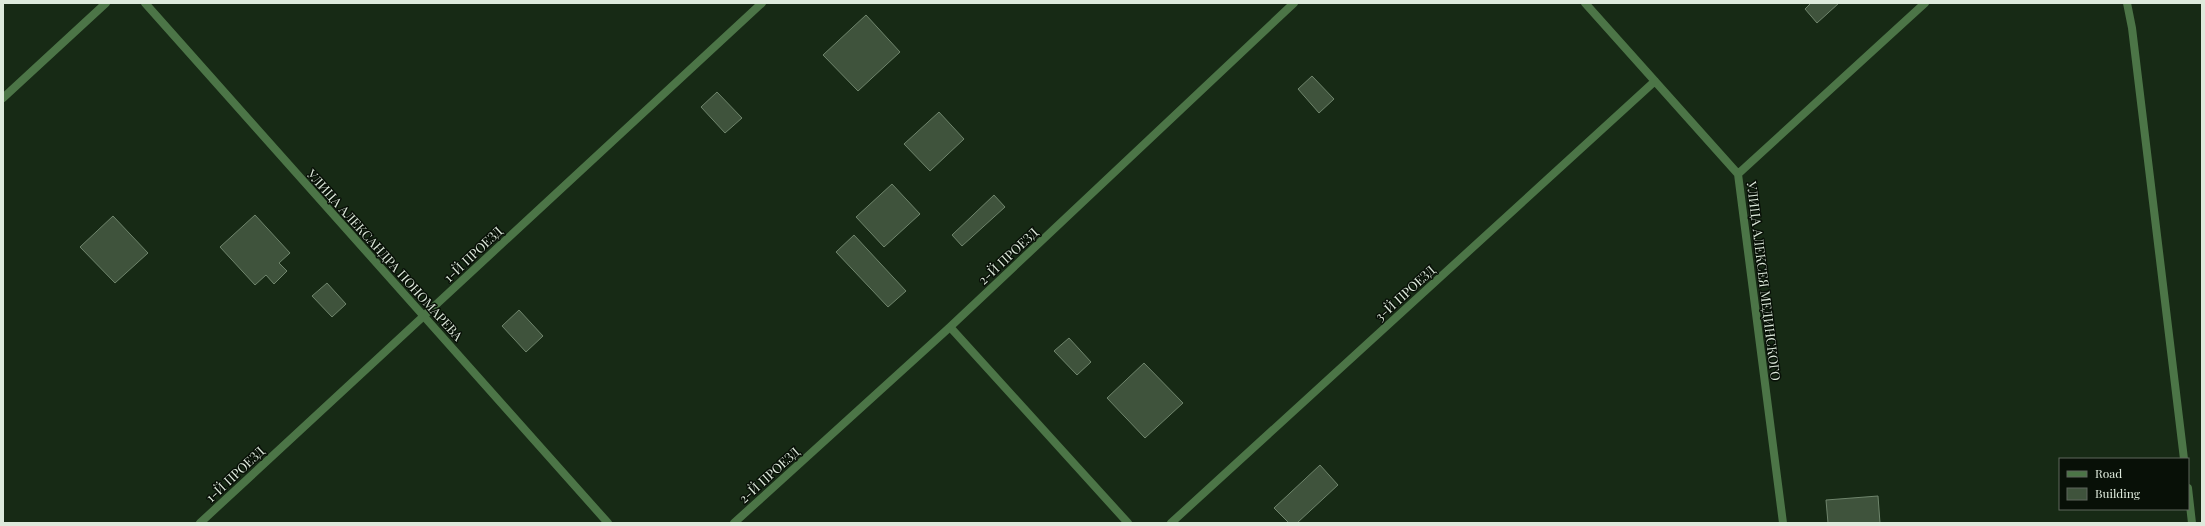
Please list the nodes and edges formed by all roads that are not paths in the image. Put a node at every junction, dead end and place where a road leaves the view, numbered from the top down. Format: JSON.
{"nodes":[{"id":1,"x":106,"y":3,"type":"edge"},
{"id":2,"x":145,"y":3,"type":"edge"},
{"id":3,"x":762,"y":3,"type":"edge"},
{"id":4,"x":1294,"y":3,"type":"edge"},
{"id":5,"x":1585,"y":3,"type":"edge"},
{"id":6,"x":1925,"y":3,"type":"edge"},
{"id":7,"x":2127,"y":3,"type":"edge"},
{"id":8,"x":1655,"y":81,"type":"junction"},
{"id":9,"x":3,"y":98,"type":"edge"},
{"id":10,"x":1738,"y":174,"type":"junction"},
{"id":11,"x":424,"y":316,"type":"junction"},
{"id":12,"x":950,"y":327,"type":"junction"},
{"id":13,"x":2184,"y":458,"type":"edge"},
{"id":14,"x":2189,"y":497,"type":"edge"},
{"id":15,"x":200,"y":523,"type":"edge"},
{"id":16,"x":608,"y":523,"type":"edge"},
{"id":17,"x":734,"y":523,"type":"edge"},
{"id":18,"x":1128,"y":523,"type":"edge"},
{"id":19,"x":1171,"y":523,"type":"edge"},
{"id":20,"x":1782,"y":523,"type":"edge"},
{"id":21,"x":2192,"y":523,"type":"edge"}],
"edges":[{"from":1,"to":9,"type":"street"},
{"from":2,"to":11,"type":"street","name":"УЛИЦА АЛЕКСАНДРА ПОНОМАРЕВА"},
{"from":3,"to":11,"type":"street","name":"1-Й ПРОЕЗД"},
{"from":4,"to":12,"type":"street","name":"2-Й ПРОЕЗД"},
{"from":5,"to":8,"type":"street","name":"УЛИЦА АЛЕКСЕЯ МЕДИНСКОГО"},
{"from":6,"to":10,"type":"street"},
{"from":7,"to":13,"type":"street"},
{"from":8,"to":10,"type":"street","name":"УЛИЦА АЛЕКСЕЯ МЕДИНСКОГО"},
{"from":8,"to":19,"type":"street","name":"3-Й ПРОЕЗД"},
{"from":10,"to":20,"type":"street","name":"УЛИЦА АЛЕКСЕЯ МЕДИНСКОГО"},
{"from":11,"to":15,"type":"street","name":"1-Й ПРОЕЗД"},
{"from":11,"to":16,"type":"street","name":"УЛИЦА АЛЕКСАНДРА ПОНОМАРЕВА"},
{"from":12,"to":17,"type":"street","name":"2-Й ПРОЕЗД"},
{"from":12,"to":18,"type":"street"},
{"from":14,"to":21,"type":"street"}]}
